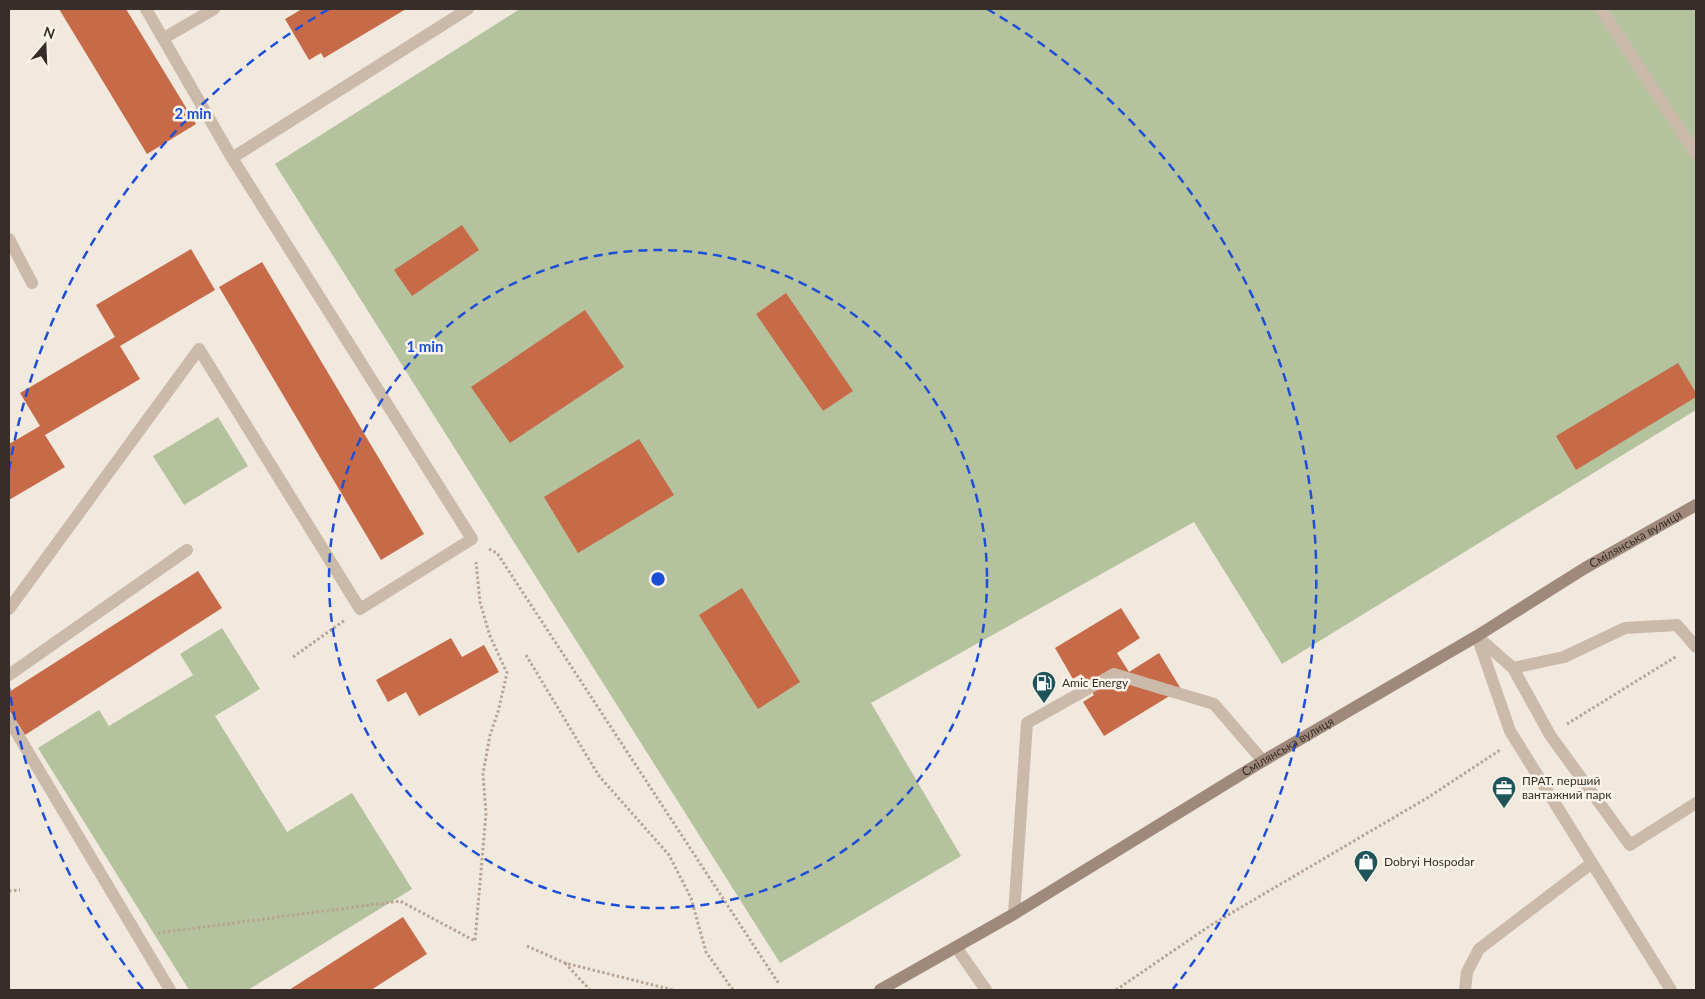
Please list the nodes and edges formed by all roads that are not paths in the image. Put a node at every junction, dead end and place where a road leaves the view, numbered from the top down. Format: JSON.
{"nodes":[{"id":1,"x":146,"y":9,"type":"edge"},
{"id":2,"x":214,"y":9,"type":"edge"},
{"id":3,"x":468,"y":9,"type":"edge"},
{"id":4,"x":1601,"y":9,"type":"edge"},
{"id":5,"x":164,"y":38,"type":"junction"},
{"id":6,"x":1696,"y":154,"type":"edge"},
{"id":7,"x":232,"y":158,"type":"junction"},
{"id":8,"x":9,"y":239,"type":"edge"},
{"id":9,"x":32,"y":283,"type":"dead end"},
{"id":10,"x":1695,"y":507,"type":"edge"},
{"id":11,"x":187,"y":550,"type":"dead end"},
{"id":12,"x":9,"y":609,"type":"edge"},
{"id":13,"x":1477,"y":636,"type":"junction"},
{"id":14,"x":1696,"y":646,"type":"edge"},
{"id":15,"x":1513,"y":668,"type":"junction"},
{"id":16,"x":9,"y":675,"type":"edge"},
{"id":17,"x":9,"y":720,"type":"edge"},
{"id":18,"x":1263,"y":761,"type":"junction"},
{"id":19,"x":1696,"y":803,"type":"edge"},
{"id":20,"x":1592,"y":863,"type":"junction"},
{"id":21,"x":1014,"y":914,"type":"junction"},
{"id":22,"x":956,"y":947,"type":"junction"},
{"id":23,"x":170,"y":990,"type":"edge"},
{"id":24,"x":880,"y":990,"type":"edge"},
{"id":25,"x":986,"y":990,"type":"edge"},
{"id":26,"x":1465,"y":990,"type":"edge"},
{"id":27,"x":1671,"y":990,"type":"edge"}],
"edges":[{"from":1,"to":5,"type":"lane"},
{"from":2,"to":5,"type":"lane"},
{"from":3,"to":7,"type":"lane"},
{"from":4,"to":6,"type":"lane"},
{"from":5,"to":7,"type":"lane"},
{"from":7,"to":12,"type":"lane"},
{"from":8,"to":9,"type":"lane"},
{"from":10,"to":13,"type":"main road","name":"Смілянська вулиця"},
{"from":11,"to":16,"type":"lane"},
{"from":13,"to":15,"type":"lane"},
{"from":13,"to":18,"type":"main road","name":"Смілянська вулиця"},
{"from":13,"to":20,"type":"lane"},
{"from":14,"to":15,"type":"lane"},
{"from":15,"to":19,"type":"lane"},
{"from":17,"to":23,"type":"lane"},
{"from":18,"to":21,"type":"main road","name":"Смілянська вулиця"},
{"from":18,"to":21,"type":"lane"},
{"from":20,"to":26,"type":"lane"},
{"from":20,"to":27,"type":"lane"},
{"from":21,"to":22,"type":"main road","name":"Смілянська вулиця"},
{"from":22,"to":24,"type":"main road","name":"Смілянська вулиця"},
{"from":22,"to":25,"type":"lane"}]}
